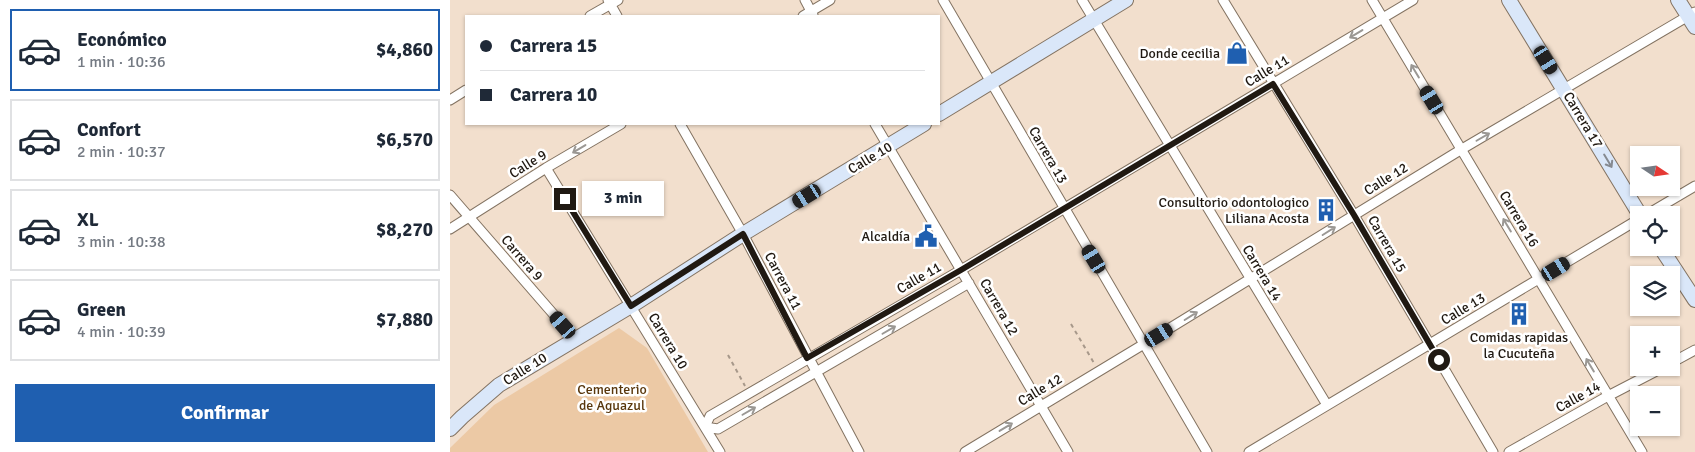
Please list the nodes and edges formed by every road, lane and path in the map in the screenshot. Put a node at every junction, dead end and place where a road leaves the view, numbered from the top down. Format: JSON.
{"nodes":[{"id":1,"x":805,"y":0,"type":"edge"},
{"id":2,"x":830,"y":0,"type":"edge"},
{"id":3,"x":943,"y":0,"type":"edge"},
{"id":4,"x":1082,"y":0,"type":"edge"},
{"id":5,"x":1126,"y":0,"type":"edge"},
{"id":6,"x":1223,"y":0,"type":"edge"},
{"id":7,"x":1372,"y":0,"type":"edge"},
{"id":8,"x":1413,"y":0,"type":"edge"},
{"id":9,"x":1509,"y":0,"type":"edge"},
{"id":10,"x":1678,"y":0,"type":"edge"},
{"id":11,"x":612,"y":1,"type":"edge"},
{"id":12,"x":813,"y":14,"type":"edge"},
{"id":13,"x":591,"y":15,"type":"edge"},
{"id":14,"x":617,"y":15,"type":"edge"},
{"id":15,"x":1383,"y":18,"type":"junction"},
{"id":16,"x":1093,"y":19,"type":"junction"},
{"id":17,"x":1693,"y":19,"type":"edge"},
{"id":18,"x":990,"y":82,"type":"junction"},
{"id":19,"x":1273,"y":84,"type":"junction"},
{"id":20,"x":1565,"y":90,"type":"junction"},
{"id":21,"x":465,"y":91,"type":"edge"},
{"id":22,"x":450,"y":100,"type":"edge"},
{"id":23,"x":940,"y":113,"type":"edge"},
{"id":24,"x":619,"y":125,"type":"edge"},
{"id":25,"x":681,"y":125,"type":"edge"},
{"id":26,"x":875,"y":125,"type":"edge"},
{"id":27,"x":922,"y":125,"type":"edge"},
{"id":28,"x":1169,"y":145,"type":"junction"},
{"id":29,"x":888,"y":147,"type":"junction"},
{"id":30,"x":1462,"y":149,"type":"junction"},
{"id":31,"x":546,"y":168,"type":"junction"},
{"id":32,"x":1695,"y":186,"type":"edge"},
{"id":33,"x":450,"y":195,"type":"edge"},
{"id":34,"x":1635,"y":206,"type":"edge"},
{"id":35,"x":1661,"y":206,"type":"edge"},
{"id":36,"x":1064,"y":208,"type":"junction"},
{"id":37,"x":1354,"y":215,"type":"junction"},
{"id":38,"x":468,"y":218,"type":"junction"},
{"id":39,"x":1630,"y":225,"type":"edge"},
{"id":40,"x":450,"y":229,"type":"edge"},
{"id":41,"x":743,"y":234,"type":"junction"},
{"id":42,"x":1666,"y":256,"type":"edge"},
{"id":43,"x":961,"y":270,"type":"junction"},
{"id":44,"x":1250,"y":279,"type":"junction"},
{"id":45,"x":1539,"y":279,"type":"junction"},
{"id":46,"x":969,"y":283,"type":"junction"},
{"id":47,"x":1695,"y":300,"type":"edge"},
{"id":48,"x":631,"y":306,"type":"junction"},
{"id":49,"x":1071,"y":324,"type":"dead end"},
{"id":50,"x":575,"y":339,"type":"junction"},
{"id":51,"x":1144,"y":344,"type":"junction"},
{"id":52,"x":1430,"y":344,"type":"junction"},
{"id":53,"x":1695,"y":350,"type":"edge"},
{"id":54,"x":728,"y":355,"type":"dead end"},
{"id":55,"x":807,"y":358,"type":"junction"},
{"id":56,"x":1680,"y":358,"type":"edge"},
{"id":57,"x":815,"y":372,"type":"junction"},
{"id":58,"x":1098,"y":372,"type":"junction"},
{"id":59,"x":1647,"y":376,"type":"edge"},
{"id":60,"x":749,"y":392,"type":"junction"},
{"id":61,"x":1608,"y":396,"type":"junction"},
{"id":62,"x":1327,"y":405,"type":"junction"},
{"id":63,"x":1041,"y":406,"type":"junction"},
{"id":64,"x":456,"y":419,"type":"edge"},
{"id":65,"x":705,"y":427,"type":"junction"},
{"id":66,"x":450,"y":429,"type":"edge"},
{"id":67,"x":720,"y":452,"type":"edge"},
{"id":68,"x":859,"y":452,"type":"edge"},
{"id":69,"x":965,"y":452,"type":"edge"},
{"id":70,"x":1068,"y":452,"type":"edge"},
{"id":71,"x":1207,"y":452,"type":"edge"},
{"id":72,"x":1249,"y":452,"type":"edge"},
{"id":73,"x":1493,"y":452,"type":"edge"},
{"id":74,"x":1509,"y":452,"type":"edge"},
{"id":75,"x":1642,"y":452,"type":"edge"}],
"edges":[{"from":1,"to":12,"type":"street"},
{"from":2,"to":12,"type":"street"},
{"from":3,"to":18,"type":"street","name":"Carrera 13"},
{"from":4,"to":16,"type":"street","name":"Carrera 14"},
{"from":5,"to":16,"type":"street"},
{"from":6,"to":19,"type":"street","name":"Carrera 15"},
{"from":7,"to":15,"type":"street","name":"Carrera 16"},
{"from":8,"to":15,"type":"street","name":"Calle 11"},
{"from":9,"to":20,"type":"street","name":"Carrera 17"},
{"from":10,"to":17,"type":"street"},
{"from":11,"to":13,"type":"street"},
{"from":11,"to":14,"type":"street"},
{"from":15,"to":19,"type":"street","name":"Calle 11","one_way":true},
{"from":30,"to":15,"type":"street","name":"Carrera 16","one_way":true},
{"from":16,"to":18,"type":"street"},
{"from":16,"to":28,"type":"street","name":"Carrera 14"},
{"from":17,"to":20,"type":"street","name":"Calle 12"},
{"from":18,"to":23,"type":"street"},
{"from":18,"to":36,"type":"street","name":"Carrera 13"},
{"from":19,"to":28,"type":"street","name":"Calle 11"},
{"from":19,"to":37,"type":"street","name":"Carrera 15"},
{"from":30,"to":20,"type":"street","name":"Calle 12","one_way":true},
{"from":20,"to":34,"type":"street","name":"Carrera 17","one_way":true},
{"from":21,"to":22,"type":"street"},
{"from":24,"to":31,"type":"street","name":"Calle 9","one_way":true},
{"from":25,"to":41,"type":"street","name":"Carrera 11"},
{"from":26,"to":29,"type":"street","name":"Carrera 12"},
{"from":27,"to":29,"type":"street","name":"Calle 10"},
{"from":28,"to":36,"type":"street","name":"Calle 11"},
{"from":28,"to":44,"type":"street","name":"Carrera 14"},
{"from":29,"to":41,"type":"street","name":"Calle 10"},
{"from":29,"to":43,"type":"street","name":"Carrera 12"},
{"from":30,"to":37,"type":"street","name":"Calle 12"},
{"from":45,"to":30,"type":"street","name":"Carrera 16","one_way":true},
{"from":31,"to":38,"type":"street","name":"Calle 9"},
{"from":31,"to":48,"type":"street","name":"Carrera 10"},
{"from":32,"to":35,"type":"street"},
{"from":33,"to":38,"type":"street","name":"Carrera 9"},
{"from":36,"to":43,"type":"street","name":"Calle 11"},
{"from":36,"to":51,"type":"street","name":"Carrera 13"},
{"from":44,"to":37,"type":"street","name":"Calle 12","one_way":true},
{"from":37,"to":52,"type":"street","name":"Carrera 15"},
{"from":38,"to":40,"type":"street","name":"Calle 9"},
{"from":38,"to":50,"type":"street","name":"Carrera 9"},
{"from":39,"to":45,"type":"street","name":"Calle 13"},
{"from":41,"to":48,"type":"street","name":"Calle 10"},
{"from":41,"to":55,"type":"street","name":"Carrera 11"},
{"from":42,"to":47,"type":"street"},
{"from":43,"to":46,"type":"street","name":"Carrera 12"},
{"from":43,"to":55,"type":"street","name":"Calle 11"},
{"from":51,"to":44,"type":"street","name":"Calle 12","one_way":true},
{"from":44,"to":62,"type":"street","name":"Carrera 14"},
{"from":45,"to":52,"type":"street","name":"Calle 13"},
{"from":61,"to":45,"type":"street","name":"Carrera 16","one_way":true},
{"from":57,"to":46,"type":"street","one_way":true},
{"from":46,"to":63,"type":"street","name":"Carrera 12"},
{"from":48,"to":50,"type":"street","name":"Calle 10"},
{"from":48,"to":65,"type":"street","name":"Carrera 10"},
{"from":49,"to":58,"type":"path"},
{"from":50,"to":64,"type":"street","name":"Calle 10"},
{"from":51,"to":58,"type":"street","name":"Calle 12"},
{"from":51,"to":71,"type":"street","name":"Carrera 13"},
{"from":52,"to":62,"type":"street","name":"Calle 13"},
{"from":52,"to":73,"type":"street","name":"Carrera 15"},
{"from":53,"to":56,"type":"street"},
{"from":54,"to":60,"type":"path"},
{"from":55,"to":57,"type":"street","name":"Carrera 11"},
{"from":55,"to":60,"type":"street","name":"Calle 11"},
{"from":65,"to":57,"type":"street","one_way":true},
{"from":57,"to":68,"type":"street","name":"Carrera 11"},
{"from":58,"to":63,"type":"street","name":"Calle 12"},
{"from":59,"to":61,"type":"street","name":"Calle 14"},
{"from":60,"to":65,"type":"street","name":"Calle 11"},
{"from":61,"to":74,"type":"street","name":"Calle 14"},
{"from":61,"to":75,"type":"street","name":"Carrera 16"},
{"from":62,"to":72,"type":"street","name":"Calle 13"},
{"from":69,"to":63,"type":"street","name":"Calle 12","one_way":true},
{"from":63,"to":70,"type":"street","name":"Carrera 12"},
{"from":64,"to":66,"type":"street","name":"Calle 10"},
{"from":65,"to":67,"type":"street","name":"Carrera 10"}]}
